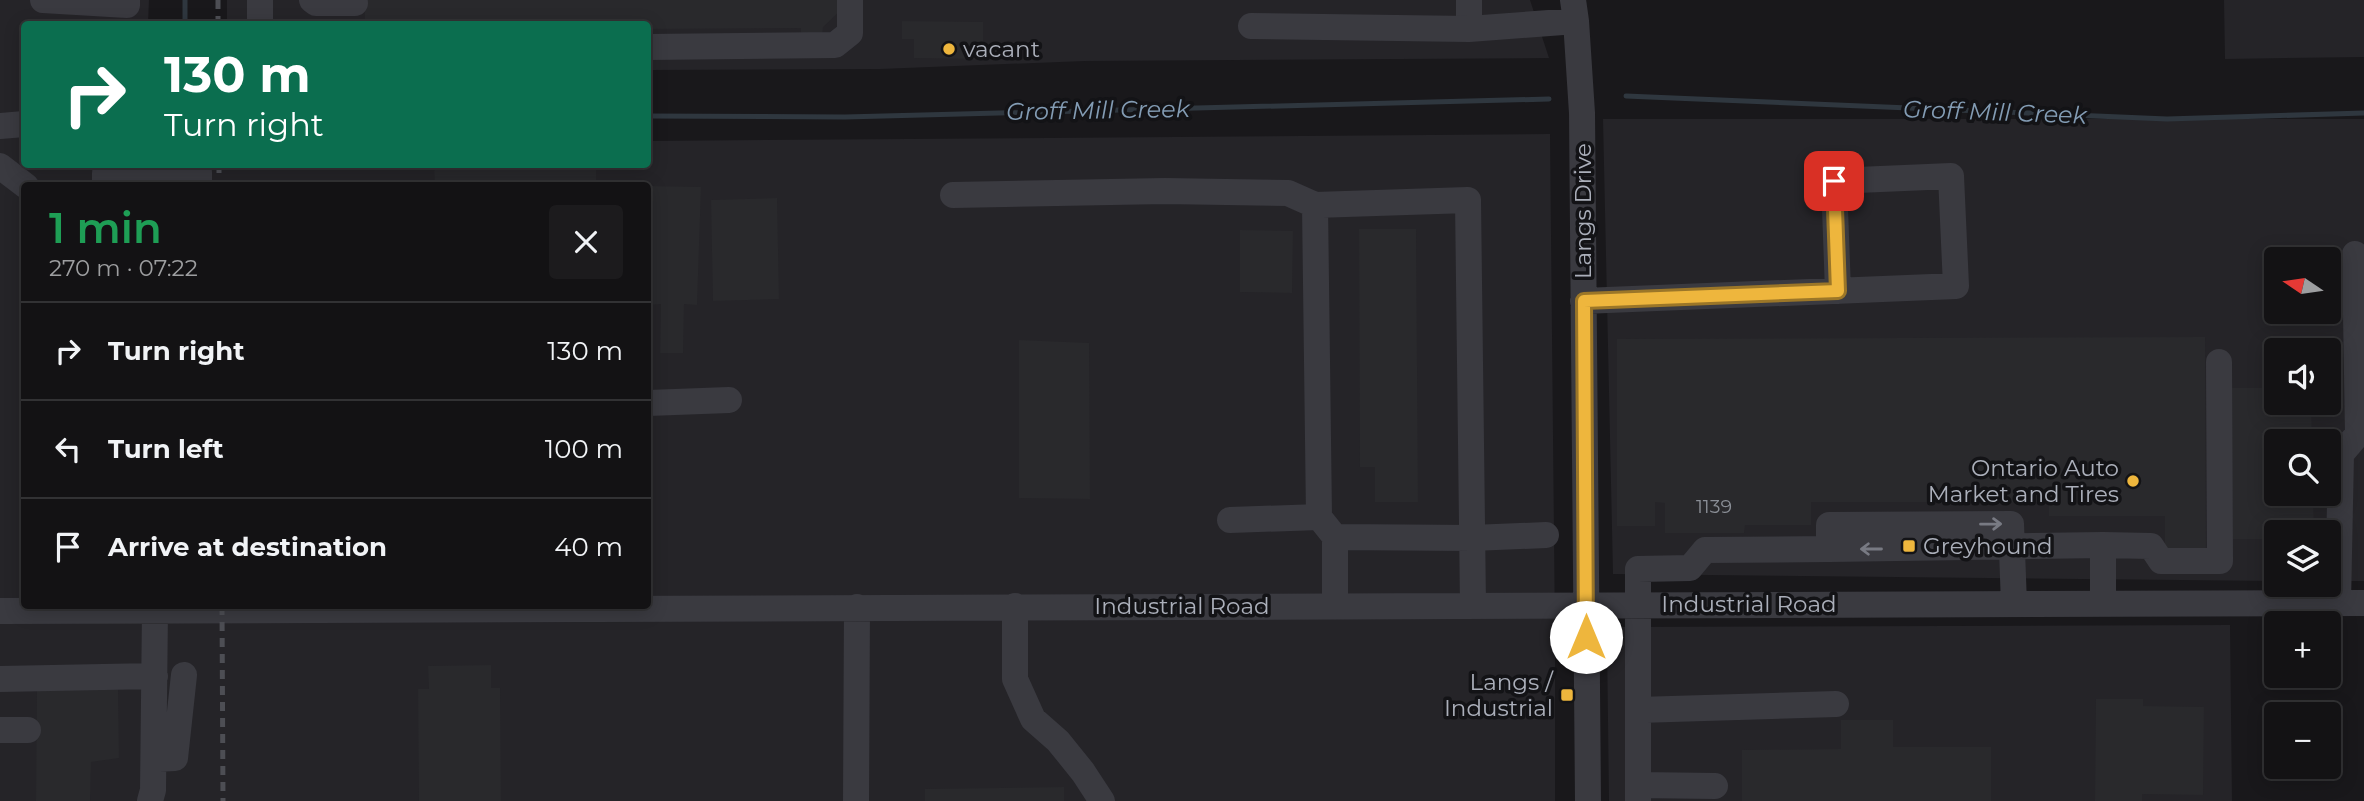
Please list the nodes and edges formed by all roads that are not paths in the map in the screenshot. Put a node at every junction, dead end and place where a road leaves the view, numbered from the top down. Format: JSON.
{"nodes":[{"id":1,"x":43,"y":0,"type":"edge"},
{"id":2,"x":127,"y":0,"type":"edge"},
{"id":3,"x":260,"y":0,"type":"edge"},
{"id":4,"x":312,"y":0,"type":"edge"},
{"id":5,"x":850,"y":0,"type":"edge"},
{"id":6,"x":1469,"y":0,"type":"edge"},
{"id":7,"x":355,"y":3,"type":"dead end"},
{"id":8,"x":1575,"y":11,"type":"edge"},
{"id":9,"x":260,"y":21,"type":"edge"},
{"id":10,"x":1251,"y":26,"type":"dead end"},
{"id":11,"x":1469,"y":29,"type":"junction"},
{"id":12,"x":651,"y":47,"type":"edge"},
{"id":13,"x":21,"y":124,"type":"edge"},
{"id":14,"x":0,"y":126,"type":"edge"},
{"id":15,"x":0,"y":166,"type":"edge"},
{"id":16,"x":21,"y":182,"type":"edge"},
{"id":17,"x":105,"y":182,"type":"edge"},
{"id":18,"x":199,"y":182,"type":"edge"},
{"id":19,"x":953,"y":195,"type":"dead end"},
{"id":20,"x":1315,"y":205,"type":"junction"},
{"id":21,"x":2356,"y":254,"type":"dead end"},
{"id":22,"x":1838,"y":291,"type":"junction"},
{"id":23,"x":1584,"y":301,"type":"junction"},
{"id":24,"x":2219,"y":362,"type":"dead end"},
{"id":25,"x":729,"y":400,"type":"dead end"},
{"id":26,"x":651,"y":402,"type":"edge"},
{"id":27,"x":1230,"y":520,"type":"dead end"},
{"id":28,"x":1327,"y":527,"type":"junction"},
{"id":29,"x":1546,"y":535,"type":"dead end"},
{"id":30,"x":1472,"y":538,"type":"junction"},
{"id":31,"x":2103,"y":545,"type":"junction"},
{"id":32,"x":2013,"y":548,"type":"junction"},
{"id":33,"x":2171,"y":561,"type":"junction"},
{"id":34,"x":2220,"y":561,"type":"junction"},
{"id":35,"x":2103,"y":603,"type":"junction"},
{"id":36,"x":2171,"y":603,"type":"junction"},
{"id":37,"x":2219,"y":603,"type":"junction"},
{"id":38,"x":2351,"y":603,"type":"edge"},
{"id":39,"x":1586,"y":604,"type":"junction"},
{"id":40,"x":1638,"y":604,"type":"junction"},
{"id":41,"x":2014,"y":604,"type":"junction"},
{"id":42,"x":1335,"y":605,"type":"junction"},
{"id":43,"x":1473,"y":605,"type":"junction"},
{"id":44,"x":1015,"y":606,"type":"junction"},
{"id":45,"x":651,"y":607,"type":"edge"},
{"id":46,"x":857,"y":607,"type":"junction"},
{"id":47,"x":24,"y":609,"type":"edge"},
{"id":48,"x":136,"y":609,"type":"edge"},
{"id":49,"x":167,"y":609,"type":"edge"},
{"id":50,"x":155,"y":610,"type":"junction"},
{"id":51,"x":0,"y":611,"type":"edge"},
{"id":52,"x":184,"y":675,"type":"dead end"},
{"id":53,"x":155,"y":676,"type":"junction"},
{"id":54,"x":0,"y":679,"type":"edge"},
{"id":55,"x":1836,"y":704,"type":"dead end"},
{"id":56,"x":1638,"y":710,"type":"junction"},
{"id":57,"x":0,"y":730,"type":"edge"},
{"id":58,"x":28,"y":730,"type":"dead end"},
{"id":59,"x":154,"y":759,"type":"junction"},
{"id":60,"x":1715,"y":786,"type":"dead end"},
{"id":61,"x":1638,"y":793,"type":"edge"},
{"id":62,"x":150,"y":801,"type":"edge"},
{"id":63,"x":856,"y":801,"type":"edge"},
{"id":64,"x":1102,"y":801,"type":"edge"},
{"id":65,"x":1588,"y":801,"type":"edge"}],
"edges":[{"from":1,"to":2,"type":"street"},
{"from":3,"to":9,"type":"street"},
{"from":4,"to":7,"type":"street"},
{"from":5,"to":12,"type":"street"},
{"from":6,"to":11,"type":"street"},
{"from":8,"to":11,"type":"street"},
{"from":8,"to":23,"type":"street","name":"Langs Drive"},
{"from":10,"to":11,"type":"street"},
{"from":13,"to":14,"type":"street"},
{"from":15,"to":16,"type":"street"},
{"from":17,"to":18,"type":"street"},
{"from":19,"to":20,"type":"street"},
{"from":20,"to":28,"type":"street"},
{"from":20,"to":30,"type":"street"},
{"from":21,"to":38,"type":"street"},
{"from":22,"to":22,"type":"street"},
{"from":22,"to":23,"type":"street"},
{"from":23,"to":39,"type":"street","name":"Langs Drive"},
{"from":24,"to":34,"type":"street"},
{"from":25,"to":26,"type":"street"},
{"from":27,"to":28,"type":"street"},
{"from":28,"to":30,"type":"street"},
{"from":28,"to":42,"type":"street"},
{"from":29,"to":30,"type":"street"},
{"from":30,"to":43,"type":"street"},
{"from":31,"to":32,"type":"street"},
{"from":31,"to":33,"type":"street"},
{"from":31,"to":35,"type":"street"},
{"from":32,"to":40,"type":"street"},
{"from":32,"to":41,"type":"street"},
{"from":33,"to":34,"type":"street"},
{"from":33,"to":36,"type":"street"},
{"from":34,"to":37,"type":"street"},
{"from":35,"to":36,"type":"street","name":"Industrial Road"},
{"from":35,"to":41,"type":"street","name":"Industrial Road"},
{"from":36,"to":37,"type":"street","name":"Industrial Road"},
{"from":37,"to":38,"type":"street","name":"Industrial Road"},
{"from":39,"to":40,"type":"street","name":"Industrial Road"},
{"from":39,"to":43,"type":"street","name":"Industrial Road"},
{"from":39,"to":65,"type":"street","name":"Langs Drive"},
{"from":40,"to":41,"type":"street","name":"Industrial Road"},
{"from":40,"to":56,"type":"street"},
{"from":42,"to":43,"type":"street","name":"Industrial Road"},
{"from":42,"to":44,"type":"street","name":"Industrial Road"},
{"from":44,"to":46,"type":"street","name":"Industrial Road"},
{"from":44,"to":64,"type":"street"},
{"from":45,"to":46,"type":"street","name":"Industrial Road"},
{"from":46,"to":63,"type":"street"},
{"from":47,"to":51,"type":"street","name":"Industrial Road"},
{"from":48,"to":50,"type":"street","name":"Industrial Road"},
{"from":49,"to":50,"type":"street","name":"Industrial Road"},
{"from":50,"to":53,"type":"street"},
{"from":52,"to":59,"type":"street"},
{"from":53,"to":54,"type":"street"},
{"from":53,"to":59,"type":"street"},
{"from":55,"to":56,"type":"street"},
{"from":56,"to":61,"type":"street"},
{"from":57,"to":58,"type":"street"},
{"from":59,"to":62,"type":"street"},
{"from":60,"to":61,"type":"street"}]}
